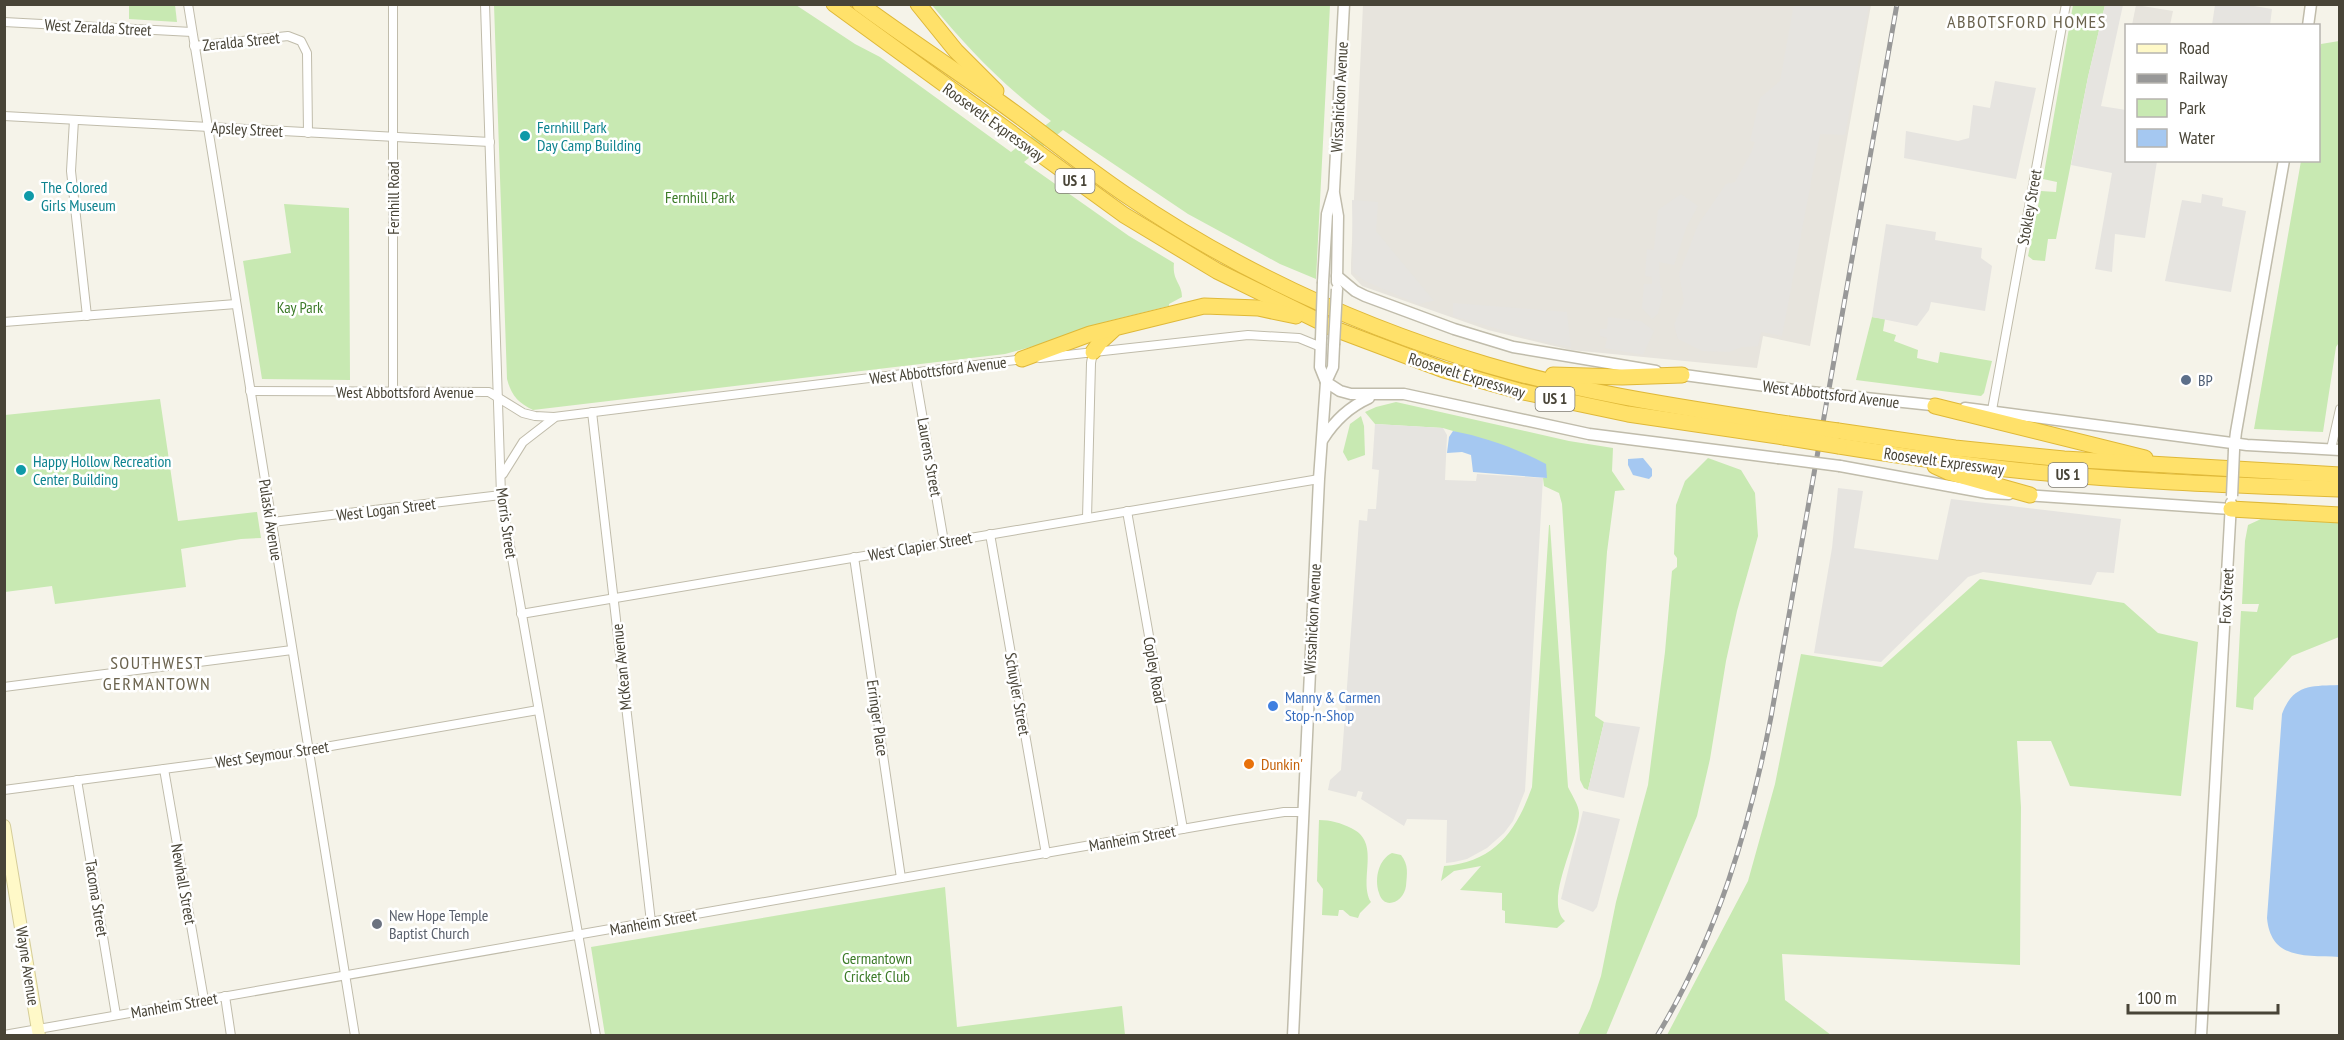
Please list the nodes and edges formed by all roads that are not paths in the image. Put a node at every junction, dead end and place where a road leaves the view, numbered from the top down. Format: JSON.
{"nodes":[{"id":1,"x":188,"y":4,"type":"edge"},
{"id":2,"x":393,"y":4,"type":"edge"},
{"id":3,"x":485,"y":4,"type":"edge"},
{"id":4,"x":826,"y":4,"type":"edge"},
{"id":5,"x":834,"y":4,"type":"edge"},
{"id":6,"x":860,"y":4,"type":"edge"},
{"id":7,"x":918,"y":4,"type":"edge"},
{"id":8,"x":1344,"y":4,"type":"edge"},
{"id":9,"x":2066,"y":4,"type":"edge"},
{"id":10,"x":2311,"y":4,"type":"edge"},
{"id":11,"x":854,"y":19,"type":"junction"},
{"id":12,"x":4,"y":22,"type":"edge"},
{"id":13,"x":2307,"y":24,"type":"edge"},
{"id":14,"x":192,"y":32,"type":"junction"},
{"id":15,"x":194,"y":46,"type":"junction"},
{"id":16,"x":4,"y":116,"type":"edge"},
{"id":17,"x":74,"y":120,"type":"junction"},
{"id":18,"x":207,"y":128,"type":"junction"},
{"id":19,"x":1037,"y":131,"type":"junction"},
{"id":20,"x":308,"y":133,"type":"junction"},
{"id":21,"x":393,"y":138,"type":"junction"},
{"id":22,"x":490,"y":142,"type":"junction"},
{"id":23,"x":2284,"y":162,"type":"edge"},
{"id":24,"x":1334,"y":190,"type":"junction"},
{"id":25,"x":1337,"y":276,"type":"junction"},
{"id":26,"x":236,"y":304,"type":"junction"},
{"id":27,"x":87,"y":316,"type":"junction"},
{"id":28,"x":1314,"y":318,"type":"junction"},
{"id":29,"x":4,"y":322,"type":"edge"},
{"id":30,"x":1115,"y":328,"type":"junction"},
{"id":31,"x":1321,"y":343,"type":"junction"},
{"id":32,"x":1093,"y":352,"type":"junction"},
{"id":33,"x":1022,"y":359,"type":"junction"},
{"id":34,"x":915,"y":373,"type":"junction"},
{"id":35,"x":1520,"y":374,"type":"junction"},
{"id":36,"x":1682,"y":375,"type":"junction"},
{"id":37,"x":1326,"y":382,"type":"junction"},
{"id":38,"x":250,"y":391,"type":"junction"},
{"id":39,"x":393,"y":392,"type":"junction"},
{"id":40,"x":1378,"y":394,"type":"junction"},
{"id":41,"x":499,"y":397,"type":"junction"},
{"id":42,"x":1935,"y":406,"type":"junction"},
{"id":43,"x":2340,"y":409,"type":"edge"},
{"id":44,"x":1992,"y":410,"type":"junction"},
{"id":45,"x":592,"y":412,"type":"junction"},
{"id":46,"x":554,"y":417,"type":"junction"},
{"id":47,"x":1786,"y":431,"type":"junction"},
{"id":48,"x":1838,"y":438,"type":"junction"},
{"id":49,"x":1321,"y":441,"type":"junction"},
{"id":50,"x":2235,"y":447,"type":"junction"},
{"id":51,"x":2335,"y":450,"type":"edge"},
{"id":52,"x":1918,"y":458,"type":"junction"},
{"id":53,"x":2174,"y":467,"type":"junction"},
{"id":54,"x":2340,"y":475,"type":"edge"},
{"id":55,"x":501,"y":477,"type":"junction"},
{"id":56,"x":1319,"y":479,"type":"junction"},
{"id":57,"x":2340,"y":489,"type":"edge"},
{"id":58,"x":501,"y":495,"type":"junction"},
{"id":59,"x":2030,"y":495,"type":"junction"},
{"id":60,"x":2231,"y":502,"type":"junction"},
{"id":61,"x":1127,"y":511,"type":"junction"},
{"id":62,"x":2340,"y":515,"type":"edge"},
{"id":63,"x":1088,"y":518,"type":"junction"},
{"id":64,"x":272,"y":522,"type":"junction"},
{"id":65,"x":990,"y":534,"type":"junction"},
{"id":66,"x":944,"y":542,"type":"junction"},
{"id":67,"x":854,"y":557,"type":"junction"},
{"id":68,"x":614,"y":598,"type":"junction"},
{"id":69,"x":521,"y":614,"type":"junction"},
{"id":70,"x":292,"y":650,"type":"junction"},
{"id":71,"x":4,"y":687,"type":"edge"},
{"id":72,"x":538,"y":710,"type":"junction"},
{"id":73,"x":308,"y":750,"type":"junction"},
{"id":74,"x":164,"y":769,"type":"junction"},
{"id":75,"x":77,"y":780,"type":"junction"},
{"id":76,"x":4,"y":790,"type":"edge"},
{"id":77,"x":1302,"y":812,"type":"junction"},
{"id":78,"x":4,"y":826,"type":"edge"},
{"id":79,"x":1183,"y":830,"type":"junction"},
{"id":80,"x":1046,"y":854,"type":"junction"},
{"id":81,"x":901,"y":879,"type":"junction"},
{"id":82,"x":651,"y":922,"type":"junction"},
{"id":83,"x":578,"y":935,"type":"junction"},
{"id":84,"x":345,"y":976,"type":"junction"},
{"id":85,"x":225,"y":996,"type":"junction"},
{"id":86,"x":204,"y":1000,"type":"junction"},
{"id":87,"x":116,"y":1016,"type":"junction"},
{"id":88,"x":39,"y":1032,"type":"edge"},
{"id":89,"x":4,"y":1035,"type":"edge"},
{"id":90,"x":231,"y":1035,"type":"edge"},
{"id":91,"x":355,"y":1035,"type":"edge"},
{"id":92,"x":596,"y":1035,"type":"edge"},
{"id":93,"x":1293,"y":1035,"type":"edge"},
{"id":94,"x":2201,"y":1035,"type":"edge"}],
"edges":[{"from":1,"to":14,"type":"street","name":"Pulaski Avenue"},
{"from":2,"to":21,"type":"street","name":"Fernhill Road"},
{"from":3,"to":22,"type":"street","name":"Morris Street"},
{"from":4,"to":11,"type":"highway"},
{"from":5,"to":11,"type":"highway","name":"Roosevelt Expressway","number":"US 1"},
{"from":6,"to":19,"type":"highway","name":"Roosevelt Expressway","number":"US 1"},
{"from":7,"to":19,"type":"highway"},
{"from":8,"to":24,"type":"street","name":"Wissahickon Avenue"},
{"from":9,"to":44,"type":"street","name":"Stokley Street"},
{"from":10,"to":13,"type":"street"},
{"from":11,"to":28,"type":"highway","name":"Roosevelt Expressway","number":"US 1"},
{"from":12,"to":14,"type":"street","name":"West Zeralda Street"},
{"from":14,"to":15,"type":"street","name":"Pulaski Avenue"},
{"from":15,"to":18,"type":"street","name":"Pulaski Avenue"},
{"from":15,"to":20,"type":"street","name":"Zeralda Street"},
{"from":16,"to":17,"type":"street","name":"Apsley Street"},
{"from":17,"to":18,"type":"street","name":"Apsley Street"},
{"from":17,"to":27,"type":"street"},
{"from":18,"to":20,"type":"street","name":"Apsley Street"},
{"from":18,"to":26,"type":"street","name":"Pulaski Avenue"},
{"from":19,"to":35,"type":"highway","name":"Roosevelt Expressway","number":"US 1"},
{"from":20,"to":21,"type":"street","name":"Apsley Street"},
{"from":21,"to":22,"type":"street","name":"Apsley Street"},
{"from":21,"to":39,"type":"street","name":"Fernhill Road"},
{"from":22,"to":41,"type":"street","name":"Morris Street"},
{"from":23,"to":50,"type":"street","name":"Fox Street"},
{"from":24,"to":25,"type":"street","name":"Wissahickon Avenue"},
{"from":24,"to":31,"type":"street","name":"Wissahickon Avenue","bridge":true},
{"from":25,"to":36,"type":"street","name":"West Abbottsford Avenue"},
{"from":25,"to":37,"type":"street","name":"Wissahickon Avenue","bridge":true},
{"from":26,"to":27,"type":"street"},
{"from":26,"to":38,"type":"street","name":"Pulaski Avenue"},
{"from":27,"to":29,"type":"street"},
{"from":28,"to":30,"type":"highway"},
{"from":28,"to":47,"type":"highway","name":"Roosevelt Expressway","number":"US 1"},
{"from":30,"to":32,"type":"highway"},
{"from":30,"to":33,"type":"highway"},
{"from":31,"to":32,"type":"street","name":"West Abbottsford Avenue"},
{"from":31,"to":37,"type":"street","name":"Wissahickon Avenue"},
{"from":32,"to":33,"type":"street","name":"West Abbottsford Avenue"},
{"from":32,"to":63,"type":"street"},
{"from":33,"to":34,"type":"street","name":"West Abbottsford Avenue"},
{"from":34,"to":45,"type":"street","name":"West Abbottsford Avenue"},
{"from":34,"to":66,"type":"street","name":"Laurens Street"},
{"from":35,"to":36,"type":"highway"},
{"from":35,"to":47,"type":"highway","name":"Roosevelt Expressway","number":"US 1"},
{"from":36,"to":42,"type":"street","name":"West Abbottsford Avenue","bridge":true},
{"from":37,"to":40,"type":"street"},
{"from":37,"to":49,"type":"street","name":"Wissahickon Avenue"},
{"from":38,"to":39,"type":"street","name":"West Abbottsford Avenue"},
{"from":38,"to":64,"type":"street","name":"Pulaski Avenue"},
{"from":39,"to":41,"type":"street","name":"West Abbottsford Avenue"},
{"from":40,"to":49,"type":"street"},
{"from":40,"to":59,"type":"street","bridge":true},
{"from":41,"to":46,"type":"street","name":"West Abbottsford Avenue"},
{"from":41,"to":55,"type":"street","name":"Morris Street"},
{"from":42,"to":44,"type":"street","name":"West Abbottsford Avenue"},
{"from":42,"to":53,"type":"highway"},
{"from":43,"to":51,"type":"street"},
{"from":44,"to":50,"type":"street","name":"West Abbottsford Avenue"},
{"from":45,"to":46,"type":"street","name":"West Abbottsford Avenue"},
{"from":45,"to":68,"type":"street","name":"McKean Avenue"},
{"from":46,"to":55,"type":"street"},
{"from":47,"to":48,"type":"highway","name":"Roosevelt Expressway","number":"US 1","bridge":true},
{"from":48,"to":52,"type":"highway","name":"Roosevelt Expressway","number":"US 1"},
{"from":48,"to":53,"type":"highway","name":"Roosevelt Expressway","number":"US 1"},
{"from":49,"to":56,"type":"street","name":"Wissahickon Avenue"},
{"from":50,"to":51,"type":"street","name":"West Abbottsford Avenue"},
{"from":50,"to":60,"type":"street","name":"Fox Street","bridge":true},
{"from":52,"to":57,"type":"highway","name":"Roosevelt Expressway","number":"US 1"},
{"from":52,"to":59,"type":"highway"},
{"from":53,"to":54,"type":"highway","name":"Roosevelt Expressway","number":"US 1"},
{"from":55,"to":58,"type":"street","name":"Morris Street"},
{"from":56,"to":61,"type":"street","name":"West Clapier Street"},
{"from":56,"to":77,"type":"street","name":"Wissahickon Avenue"},
{"from":58,"to":64,"type":"street","name":"West Logan Street"},
{"from":58,"to":69,"type":"street","name":"Morris Street"},
{"from":59,"to":60,"type":"street"},
{"from":60,"to":62,"type":"highway"},
{"from":60,"to":94,"type":"street","name":"Fox Street"},
{"from":61,"to":63,"type":"street","name":"West Clapier Street"},
{"from":61,"to":79,"type":"street","name":"Copley Road"},
{"from":63,"to":65,"type":"street","name":"West Clapier Street"},
{"from":64,"to":70,"type":"street","name":"Pulaski Avenue"},
{"from":65,"to":66,"type":"street","name":"West Clapier Street"},
{"from":65,"to":80,"type":"street","name":"Schuyler Street"},
{"from":66,"to":67,"type":"street","name":"West Clapier Street"},
{"from":67,"to":68,"type":"street","name":"West Clapier Street"},
{"from":67,"to":81,"type":"street","name":"Erringer Place"},
{"from":68,"to":69,"type":"street","name":"West Clapier Street"},
{"from":68,"to":82,"type":"street","name":"McKean Avenue"},
{"from":69,"to":72,"type":"street","name":"Morris Street"},
{"from":70,"to":71,"type":"street"},
{"from":70,"to":73,"type":"street","name":"Pulaski Avenue"},
{"from":72,"to":73,"type":"street","name":"West Seymour Street"},
{"from":72,"to":83,"type":"street","name":"Morris Street"},
{"from":73,"to":74,"type":"street","name":"West Seymour Street"},
{"from":73,"to":84,"type":"street","name":"Pulaski Avenue"},
{"from":74,"to":75,"type":"street","name":"West Seymour Street"},
{"from":74,"to":86,"type":"street","name":"Newhall Street"},
{"from":75,"to":76,"type":"street","name":"West Seymour Street"},
{"from":75,"to":87,"type":"street","name":"Tacoma Street"},
{"from":77,"to":79,"type":"street","name":"Manheim Street"},
{"from":77,"to":93,"type":"street","name":"Wissahickon Avenue"},
{"from":78,"to":88,"type":"main road","name":"Wayne Avenue"},
{"from":79,"to":80,"type":"street","name":"Manheim Street"},
{"from":80,"to":81,"type":"street","name":"Manheim Street"},
{"from":81,"to":82,"type":"street","name":"Manheim Street"},
{"from":82,"to":83,"type":"street","name":"Manheim Street"},
{"from":83,"to":84,"type":"street","name":"Manheim Street"},
{"from":83,"to":92,"type":"street","name":"Morris Street"},
{"from":84,"to":85,"type":"street","name":"Manheim Street"},
{"from":84,"to":91,"type":"street","name":"Pulaski Avenue"},
{"from":85,"to":86,"type":"street","name":"Manheim Street"},
{"from":85,"to":90,"type":"street"},
{"from":86,"to":87,"type":"street","name":"Manheim Street"},
{"from":87,"to":88,"type":"street","name":"Manheim Street"},
{"from":88,"to":89,"type":"street","name":"Manheim Street"}]}
